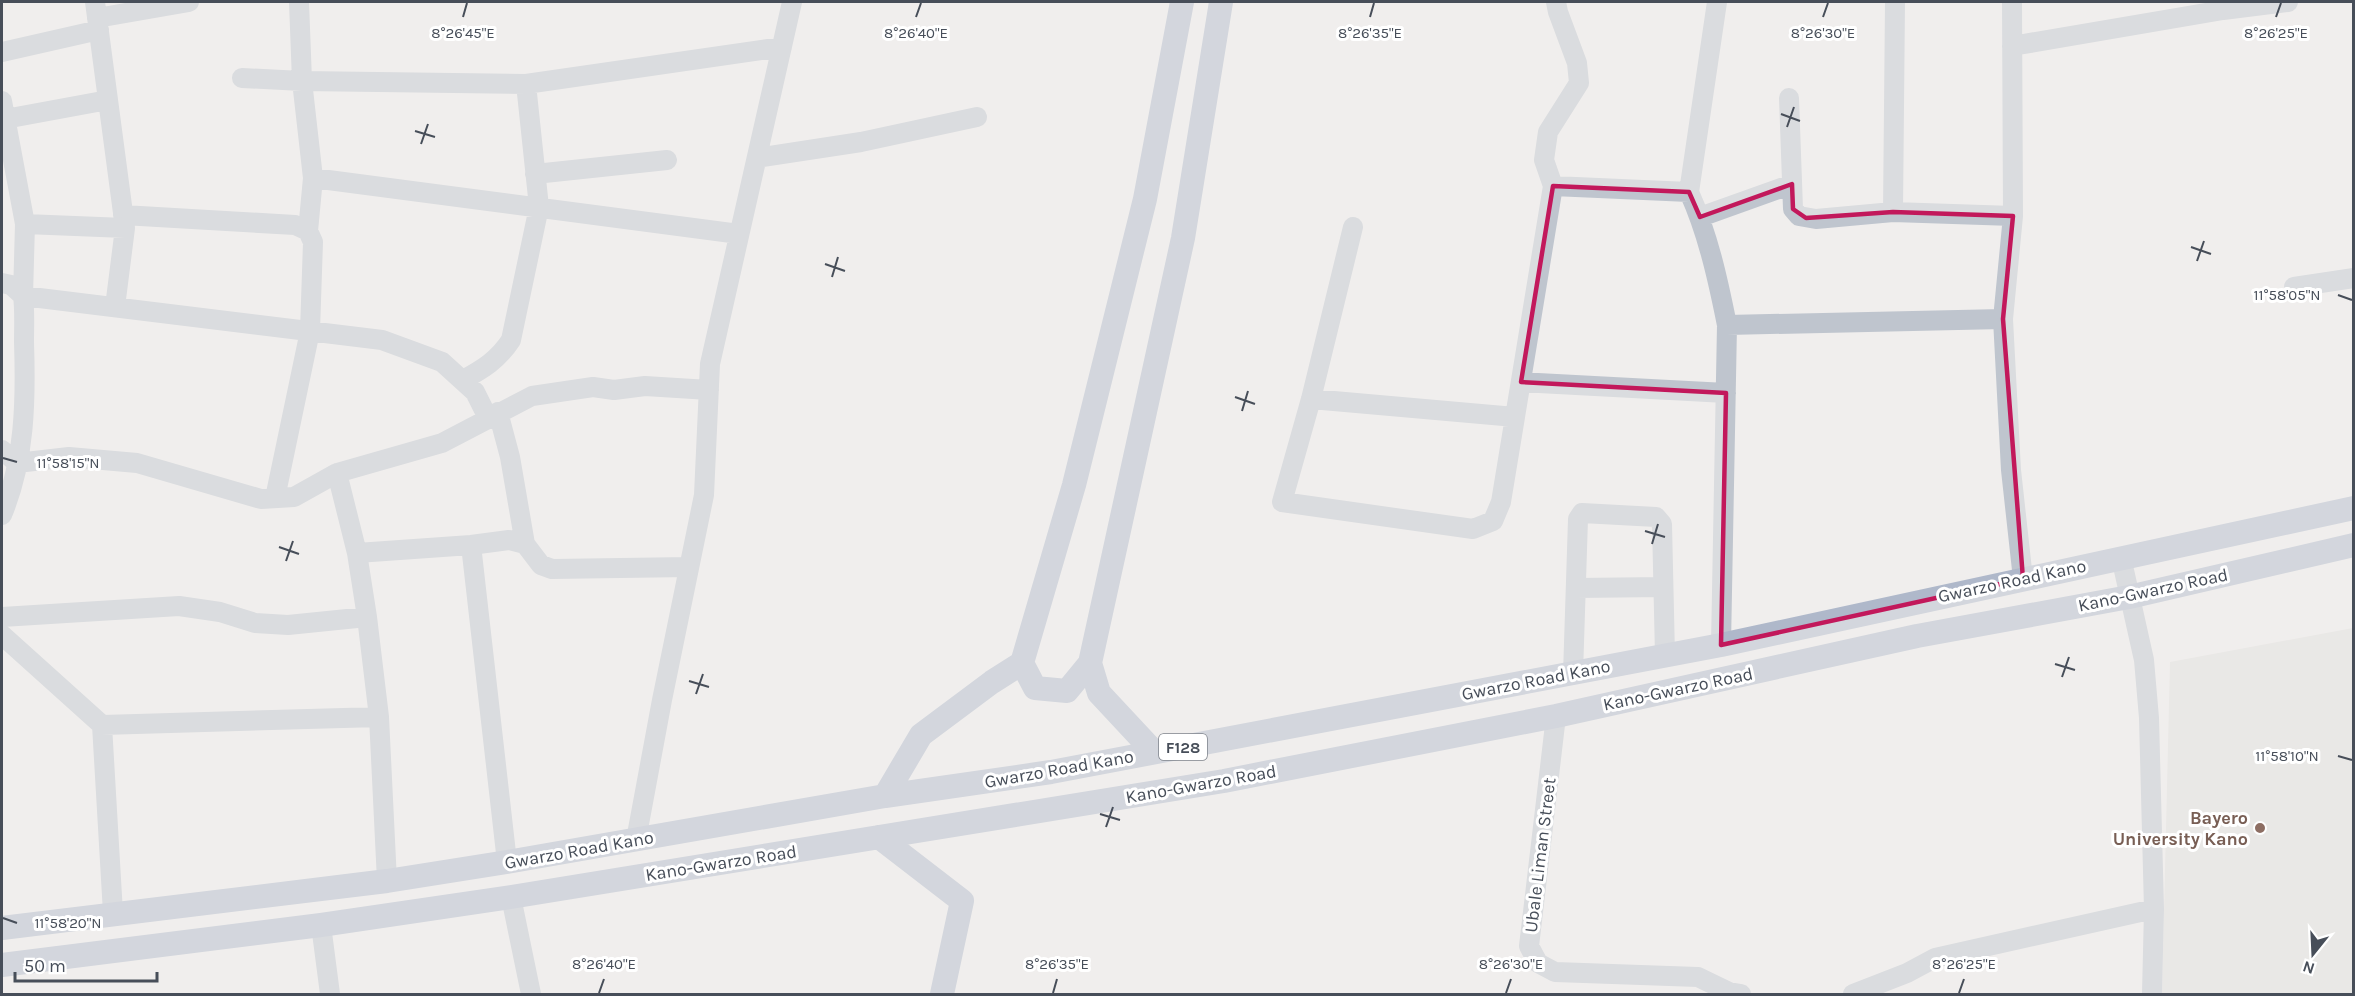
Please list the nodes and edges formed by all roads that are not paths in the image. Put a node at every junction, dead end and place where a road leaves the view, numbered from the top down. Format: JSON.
{"nodes":[{"id":1,"x":189,"y":2,"type":"edge"},
{"id":2,"x":299,"y":2,"type":"edge"},
{"id":3,"x":792,"y":2,"type":"edge"},
{"id":4,"x":1182,"y":2,"type":"edge"},
{"id":5,"x":1221,"y":2,"type":"edge"},
{"id":6,"x":1556,"y":2,"type":"edge"},
{"id":7,"x":1718,"y":2,"type":"edge"},
{"id":8,"x":1895,"y":2,"type":"edge"},
{"id":9,"x":2012,"y":2,"type":"edge"},
{"id":10,"x":2288,"y":2,"type":"edge"},
{"id":11,"x":2223,"y":6,"type":"edge"},
{"id":12,"x":97,"y":17,"type":"edge"},
{"id":13,"x":2012,"y":46,"type":"junction"},
{"id":14,"x":782,"y":47,"type":"junction"},
{"id":15,"x":2,"y":52,"type":"edge"},
{"id":16,"x":242,"y":78,"type":"dead end"},
{"id":17,"x":302,"y":81,"type":"junction"},
{"id":18,"x":526,"y":84,"type":"junction"},
{"id":19,"x":1789,"y":98,"type":"dead end"},
{"id":20,"x":108,"y":100,"type":"junction"},
{"id":21,"x":3,"y":110,"type":"edge"},
{"id":22,"x":976,"y":117,"type":"dead end"},
{"id":23,"x":757,"y":158,"type":"junction"},
{"id":24,"x":667,"y":160,"type":"dead end"},
{"id":25,"x":535,"y":174,"type":"junction"},
{"id":26,"x":313,"y":177,"type":"junction"},
{"id":27,"x":1792,"y":184,"type":"junction"},
{"id":28,"x":1553,"y":186,"type":"junction"},
{"id":29,"x":1689,"y":192,"type":"junction"},
{"id":30,"x":539,"y":207,"type":"junction"},
{"id":31,"x":1893,"y":212,"type":"junction"},
{"id":32,"x":2013,"y":216,"type":"junction"},
{"id":33,"x":1700,"y":217,"type":"junction"},
{"id":34,"x":124,"y":221,"type":"junction"},
{"id":35,"x":26,"y":224,"type":"junction"},
{"id":36,"x":1353,"y":227,"type":"dead end"},
{"id":37,"x":308,"y":231,"type":"junction"},
{"id":38,"x":740,"y":234,"type":"junction"},
{"id":39,"x":2354,"y":278,"type":"edge"},
{"id":40,"x":2,"y":283,"type":"edge"},
{"id":41,"x":2294,"y":288,"type":"dead end"},
{"id":42,"x":23,"y":296,"type":"junction"},
{"id":43,"x":115,"y":307,"type":"junction"},
{"id":44,"x":2003,"y":319,"type":"junction"},
{"id":45,"x":1727,"y":325,"type":"junction"},
{"id":46,"x":310,"y":331,"type":"junction"},
{"id":47,"x":463,"y":380,"type":"junction"},
{"id":48,"x":1521,"y":382,"type":"junction"},
{"id":49,"x":709,"y":390,"type":"junction"},
{"id":50,"x":1726,"y":393,"type":"junction"},
{"id":51,"x":1311,"y":399,"type":"junction"},
{"id":52,"x":493,"y":415,"type":"junction"},
{"id":53,"x":1515,"y":417,"type":"junction"},
{"id":54,"x":2,"y":450,"type":"edge"},
{"id":55,"x":17,"y":463,"type":"junction"},
{"id":56,"x":337,"y":473,"type":"junction"},
{"id":57,"x":275,"y":498,"type":"junction"},
{"id":58,"x":2354,"y":508,"type":"edge"},
{"id":59,"x":2,"y":515,"type":"edge"},
{"id":60,"x":525,"y":544,"type":"junction"},
{"id":61,"x":471,"y":545,"type":"junction"},
{"id":62,"x":2354,"y":545,"type":"edge"},
{"id":63,"x":357,"y":553,"type":"junction"},
{"id":64,"x":2121,"y":557,"type":"junction"},
{"id":65,"x":689,"y":567,"type":"junction"},
{"id":66,"x":2023,"y":579,"type":"junction"},
{"id":67,"x":1663,"y":587,"type":"junction"},
{"id":68,"x":1576,"y":588,"type":"junction"},
{"id":69,"x":2129,"y":597,"type":"junction"},
{"id":70,"x":2,"y":617,"type":"edge"},
{"id":71,"x":367,"y":617,"type":"junction"},
{"id":72,"x":2,"y":635,"type":"edge"},
{"id":73,"x":1721,"y":645,"type":"junction"},
{"id":74,"x":1665,"y":656,"type":"junction"},
{"id":75,"x":1022,"y":663,"type":"junction"},
{"id":76,"x":1090,"y":663,"type":"junction"},
{"id":77,"x":1573,"y":674,"type":"junction"},
{"id":78,"x":1556,"y":716,"type":"junction"},
{"id":79,"x":379,"y":717,"type":"junction"},
{"id":80,"x":102,"y":725,"type":"junction"},
{"id":81,"x":1154,"y":752,"type":"junction"},
{"id":82,"x":885,"y":796,"type":"junction"},
{"id":83,"x":879,"y":837,"type":"junction"},
{"id":84,"x":636,"y":840,"type":"junction"},
{"id":85,"x":507,"y":862,"type":"junction"},
{"id":86,"x":387,"y":881,"type":"junction"},
{"id":87,"x":511,"y":897,"type":"junction"},
{"id":88,"x":2154,"y":909,"type":"junction"},
{"id":89,"x":113,"y":913,"type":"junction"},
{"id":90,"x":321,"y":925,"type":"junction"},
{"id":91,"x":2,"y":928,"type":"edge"},
{"id":92,"x":2,"y":964,"type":"edge"},
{"id":93,"x":330,"y":994,"type":"edge"},
{"id":94,"x":531,"y":994,"type":"edge"},
{"id":95,"x":942,"y":994,"type":"edge"},
{"id":96,"x":1741,"y":994,"type":"edge"},
{"id":97,"x":1853,"y":994,"type":"edge"},
{"id":98,"x":2152,"y":994,"type":"edge"}],
"edges":[{"from":1,"to":12,"type":"street"},
{"from":2,"to":17,"type":"street"},
{"from":3,"to":14,"type":"street"},
{"from":4,"to":75,"type":"main road"},
{"from":5,"to":76,"type":"main road"},
{"from":6,"to":28,"type":"street"},
{"from":7,"to":29,"type":"street"},
{"from":8,"to":31,"type":"street"},
{"from":9,"to":13,"type":"street"},
{"from":10,"to":11,"type":"street"},
{"from":11,"to":13,"type":"street"},
{"from":12,"to":15,"type":"street"},
{"from":12,"to":20,"type":"street"},
{"from":13,"to":32,"type":"street"},
{"from":14,"to":18,"type":"street"},
{"from":14,"to":23,"type":"street"},
{"from":16,"to":17,"type":"street"},
{"from":17,"to":18,"type":"street"},
{"from":17,"to":26,"type":"street"},
{"from":18,"to":25,"type":"street"},
{"from":19,"to":27,"type":"street"},
{"from":20,"to":21,"type":"street"},
{"from":20,"to":34,"type":"street"},
{"from":21,"to":35,"type":"street"},
{"from":22,"to":23,"type":"street"},
{"from":23,"to":38,"type":"street"},
{"from":24,"to":25,"type":"street"},
{"from":25,"to":30,"type":"street"},
{"from":26,"to":30,"type":"street"},
{"from":26,"to":37,"type":"street"},
{"from":27,"to":31,"type":"street"},
{"from":27,"to":33,"type":"street"},
{"from":28,"to":29,"type":"street"},
{"from":28,"to":48,"type":"street"},
{"from":29,"to":33,"type":"street"},
{"from":30,"to":38,"type":"street"},
{"from":30,"to":47,"type":"street"},
{"from":31,"to":32,"type":"street"},
{"from":32,"to":44,"type":"street"},
{"from":33,"to":45,"type":"street"},
{"from":34,"to":35,"type":"street"},
{"from":34,"to":37,"type":"street"},
{"from":34,"to":43,"type":"street"},
{"from":35,"to":42,"type":"street"},
{"from":36,"to":51,"type":"street"},
{"from":37,"to":46,"type":"street"},
{"from":38,"to":49,"type":"street"},
{"from":39,"to":41,"type":"street"},
{"from":40,"to":42,"type":"street"},
{"from":42,"to":43,"type":"street"},
{"from":42,"to":55,"type":"street"},
{"from":43,"to":46,"type":"street"},
{"from":44,"to":45,"type":"street"},
{"from":44,"to":66,"type":"street"},
{"from":45,"to":50,"type":"street"},
{"from":46,"to":47,"type":"street"},
{"from":46,"to":57,"type":"street"},
{"from":47,"to":52,"type":"street"},
{"from":48,"to":50,"type":"street"},
{"from":48,"to":53,"type":"street"},
{"from":49,"to":52,"type":"street"},
{"from":49,"to":65,"type":"street"},
{"from":50,"to":73,"type":"street"},
{"from":51,"to":53,"type":"street"},
{"from":51,"to":53,"type":"street"},
{"from":52,"to":56,"type":"street"},
{"from":52,"to":60,"type":"street"},
{"from":54,"to":55,"type":"street"},
{"from":55,"to":57,"type":"street"},
{"from":55,"to":59,"type":"street"},
{"from":56,"to":57,"type":"street"},
{"from":56,"to":63,"type":"street"},
{"from":58,"to":64,"type":"main road","name":"Gwarzo Road Kano","number":"F128"},
{"from":60,"to":61,"type":"street"},
{"from":60,"to":65,"type":"street"},
{"from":61,"to":63,"type":"street"},
{"from":61,"to":85,"type":"street"},
{"from":62,"to":69,"type":"main road","name":"Kano-Gwarzo Road","number":"F128"},
{"from":63,"to":71,"type":"street"},
{"from":64,"to":66,"type":"main road","name":"Gwarzo Road Kano","number":"F128"},
{"from":64,"to":69,"type":"street"},
{"from":65,"to":84,"type":"street"},
{"from":66,"to":73,"type":"main road","name":"Gwarzo Road Kano","number":"F128"},
{"from":67,"to":68,"type":"street"},
{"from":67,"to":68,"type":"street"},
{"from":67,"to":74,"type":"street"},
{"from":68,"to":77,"type":"street"},
{"from":69,"to":78,"type":"main road","name":"Kano-Gwarzo Road","number":"F128"},
{"from":69,"to":88,"type":"street"},
{"from":70,"to":71,"type":"street"},
{"from":71,"to":79,"type":"street"},
{"from":72,"to":80,"type":"street"},
{"from":73,"to":74,"type":"main road","name":"Gwarzo Road Kano","number":"F128"},
{"from":74,"to":77,"type":"main road","name":"Gwarzo Road Kano","number":"F128"},
{"from":75,"to":76,"type":"main road"},
{"from":75,"to":82,"type":"main road"},
{"from":76,"to":81,"type":"main road"},
{"from":77,"to":81,"type":"main road","name":"Gwarzo Road Kano","number":"F128"},
{"from":78,"to":83,"type":"main road","name":"Kano-Gwarzo Road","number":"F128"},
{"from":78,"to":96,"type":"street","name":"Ubale Liman Street"},
{"from":79,"to":80,"type":"street"},
{"from":79,"to":86,"type":"street"},
{"from":80,"to":89,"type":"street"},
{"from":81,"to":82,"type":"main road","name":"Gwarzo Road Kano","number":"F128"},
{"from":82,"to":84,"type":"main road","name":"Gwarzo Road Kano","number":"F128"},
{"from":83,"to":87,"type":"main road","name":"Kano-Gwarzo Road","number":"F128"},
{"from":83,"to":95,"type":"main road"},
{"from":84,"to":85,"type":"main road","name":"Gwarzo Road Kano","number":"F128"},
{"from":85,"to":86,"type":"main road","name":"Gwarzo Road Kano","number":"F128"},
{"from":86,"to":89,"type":"main road","name":"Gwarzo Road Kano","number":"F128"},
{"from":87,"to":90,"type":"main road","name":"Kano-Gwarzo Road","number":"F128"},
{"from":87,"to":94,"type":"street"},
{"from":88,"to":97,"type":"street"},
{"from":88,"to":98,"type":"street"},
{"from":89,"to":91,"type":"main road","name":"Gwarzo Road Kano","number":"F128"},
{"from":90,"to":92,"type":"main road","name":"Kano-Gwarzo Road","number":"F128"},
{"from":90,"to":93,"type":"street"}]}
